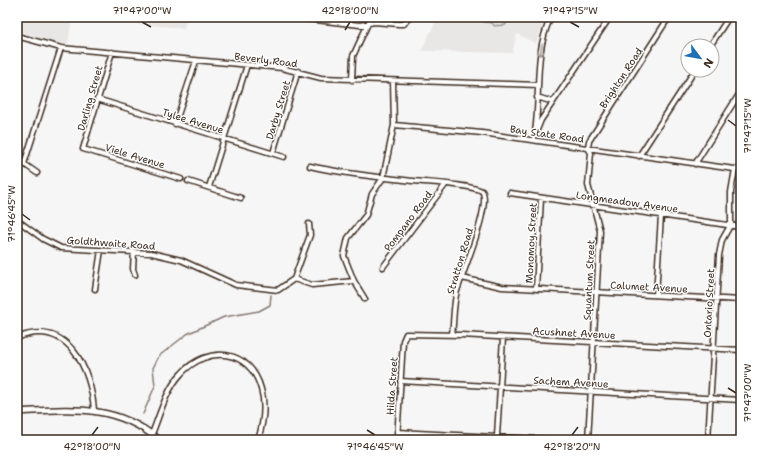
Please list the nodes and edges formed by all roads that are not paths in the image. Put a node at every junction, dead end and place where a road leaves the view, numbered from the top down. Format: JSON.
{"nodes":[{"id":1,"x":290,"y":17,"type":"edge"},
{"id":2,"x":371,"y":17,"type":"edge"},
{"id":3,"x":409,"y":17,"type":"edge"},
{"id":4,"x":551,"y":17,"type":"edge"},
{"id":5,"x":610,"y":17,"type":"edge"},
{"id":6,"x":670,"y":17,"type":"edge"},
{"id":7,"x":729,"y":17,"type":"edge"},
{"id":8,"x":312,"y":18,"type":"edge"},
{"id":9,"x":368,"y":23,"type":"junction"},
{"id":10,"x":17,"y":36,"type":"edge"},
{"id":11,"x":715,"y":38,"type":"edge"},
{"id":12,"x":61,"y":48,"type":"junction"},
{"id":13,"x":112,"y":52,"type":"junction"},
{"id":14,"x":196,"y":60,"type":"junction"},
{"id":15,"x":247,"y":65,"type":"junction"},
{"id":16,"x":298,"y":71,"type":"junction"},
{"id":17,"x":690,"y":78,"type":"edge"},
{"id":18,"x":352,"y":80,"type":"junction"},
{"id":19,"x":393,"y":81,"type":"junction"},
{"id":20,"x":538,"y":85,"type":"junction"},
{"id":21,"x":741,"y":92,"type":"edge"},
{"id":22,"x":537,"y":97,"type":"junction"},
{"id":23,"x":97,"y":99,"type":"junction"},
{"id":24,"x":553,"y":102,"type":"junction"},
{"id":25,"x":175,"y":124,"type":"junction"},
{"id":26,"x":394,"y":125,"type":"junction"},
{"id":27,"x":224,"y":138,"type":"junction"},
{"id":28,"x":534,"y":140,"type":"junction"},
{"id":29,"x":588,"y":148,"type":"junction"},
{"id":30,"x":83,"y":149,"type":"joint"},
{"id":31,"x":273,"y":153,"type":"junction"},
{"id":32,"x":639,"y":156,"type":"junction"},
{"id":33,"x":284,"y":157,"type":"dead end"},
{"id":34,"x":17,"y":159,"type":"edge"},
{"id":35,"x":24,"y":164,"type":"junction"},
{"id":36,"x":695,"y":164,"type":"junction"},
{"id":37,"x":310,"y":166,"type":"dead end"},
{"id":38,"x":735,"y":169,"type":"junction"},
{"id":39,"x":741,"y":170,"type":"edge"},
{"id":40,"x":37,"y":173,"type":"dead end"},
{"id":41,"x":382,"y":178,"type":"junction"},
{"id":42,"x":181,"y":179,"type":"dead end"},
{"id":43,"x":188,"y":181,"type":"dead end"},
{"id":44,"x":446,"y":184,"type":"junction"},
{"id":45,"x":209,"y":187,"type":"junction"},
{"id":46,"x":510,"y":193,"type":"dead end"},
{"id":47,"x":241,"y":198,"type":"dead end"},
{"id":48,"x":541,"y":198,"type":"junction"},
{"id":49,"x":592,"y":205,"type":"junction"},
{"id":50,"x":662,"y":216,"type":"junction"},
{"id":51,"x":17,"y":220,"type":"edge"},
{"id":52,"x":309,"y":224,"type":"dead end"},
{"id":53,"x":730,"y":225,"type":"junction"},
{"id":54,"x":741,"y":227,"type":"edge"},
{"id":55,"x":101,"y":250,"type":"junction"},
{"id":56,"x":134,"y":251,"type":"junction"},
{"id":57,"x":383,"y":267,"type":"dead end"},
{"id":58,"x":135,"y":275,"type":"dead end"},
{"id":59,"x":462,"y":278,"type":"junction"},
{"id":60,"x":294,"y":279,"type":"junction"},
{"id":61,"x":354,"y":281,"type":"junction"},
{"id":62,"x":95,"y":289,"type":"dead end"},
{"id":63,"x":536,"y":289,"type":"junction"},
{"id":64,"x":597,"y":292,"type":"junction"},
{"id":65,"x":656,"y":295,"type":"junction"},
{"id":66,"x":716,"y":298,"type":"junction"},
{"id":67,"x":365,"y":299,"type":"dead end"},
{"id":68,"x":741,"y":300,"type":"edge"},
{"id":69,"x":406,"y":334,"type":"joint"},
{"id":70,"x":452,"y":334,"type":"junction"},
{"id":71,"x":17,"y":338,"type":"edge"},
{"id":72,"x":503,"y":338,"type":"junction"},
{"id":73,"x":594,"y":342,"type":"junction"},
{"id":74,"x":715,"y":349,"type":"junction"},
{"id":75,"x":741,"y":350,"type":"edge"},
{"id":76,"x":400,"y":381,"type":"junction"},
{"id":77,"x":500,"y":387,"type":"junction"},
{"id":78,"x":591,"y":391,"type":"junction"},
{"id":79,"x":711,"y":398,"type":"junction"},
{"id":80,"x":741,"y":400,"type":"edge"},
{"id":81,"x":94,"y":410,"type":"junction"},
{"id":82,"x":17,"y":412,"type":"edge"},
{"id":83,"x":397,"y":432,"type":"junction"},
{"id":84,"x":152,"y":434,"type":"junction"},
{"id":85,"x":497,"y":436,"type":"junction"},
{"id":86,"x":160,"y":440,"type":"edge"},
{"id":87,"x":258,"y":440,"type":"edge"},
{"id":88,"x":396,"y":440,"type":"edge"},
{"id":89,"x":557,"y":440,"type":"edge"},
{"id":90,"x":588,"y":440,"type":"edge"},
{"id":91,"x":708,"y":440,"type":"edge"}],
"edges":[{"from":1,"to":8,"type":"street"},
{"from":2,"to":9,"type":"street"},
{"from":3,"to":9,"type":"street"},
{"from":4,"to":20,"type":"street","one_way":true},
{"from":5,"to":24,"type":"street"},
{"from":6,"to":29,"type":"street","name":"Brighton Road"},
{"from":7,"to":11,"type":"street"},
{"from":8,"to":9,"type":"street"},
{"from":9,"to":18,"type":"street"},
{"from":10,"to":12,"type":"street","name":"Beverly Road"},
{"from":12,"to":13,"type":"street","name":"Beverly Road"},
{"from":12,"to":35,"type":"street"},
{"from":13,"to":14,"type":"street","name":"Beverly Road"},
{"from":13,"to":23,"type":"street","name":"Darling Street"},
{"from":14,"to":15,"type":"street","name":"Beverly Road"},
{"from":14,"to":25,"type":"street"},
{"from":15,"to":16,"type":"street","name":"Beverly Road"},
{"from":15,"to":27,"type":"street"},
{"from":16,"to":18,"type":"street","name":"Beverly Road"},
{"from":16,"to":31,"type":"street","name":"Darby Street"},
{"from":17,"to":32,"type":"street"},
{"from":18,"to":19,"type":"street","name":"Beverly Road"},
{"from":19,"to":20,"type":"street","name":"Beverly Road"},
{"from":19,"to":26,"type":"street"},
{"from":20,"to":22,"type":"street"},
{"from":21,"to":36,"type":"street"},
{"from":22,"to":24,"type":"street"},
{"from":22,"to":28,"type":"street"},
{"from":23,"to":25,"type":"street","name":"Tylee Avenue"},
{"from":23,"to":30,"type":"street","name":"Darling Street"},
{"from":24,"to":28,"type":"street"},
{"from":25,"to":27,"type":"street","name":"Tylee Avenue"},
{"from":26,"to":28,"type":"street","name":"Bay State Road"},
{"from":26,"to":41,"type":"street"},
{"from":27,"to":31,"type":"street","name":"Tylee Avenue"},
{"from":27,"to":45,"type":"street"},
{"from":28,"to":29,"type":"street","name":"Bay State Road"},
{"from":29,"to":32,"type":"street","name":"Bay State Road"},
{"from":29,"to":49,"type":"street","name":"Squantum Street"},
{"from":30,"to":42,"type":"street","name":"Viele Avenue"},
{"from":31,"to":33,"type":"street","name":"Tylee Avenue"},
{"from":32,"to":36,"type":"street","name":"Bay State Road"},
{"from":34,"to":35,"type":"street"},
{"from":35,"to":40,"type":"street"},
{"from":36,"to":38,"type":"street","name":"Bay State Road"},
{"from":37,"to":41,"type":"street"},
{"from":38,"to":39,"type":"street","name":"Bay State Road"},
{"from":38,"to":53,"type":"street","name":"Ontario Street"},
{"from":41,"to":44,"type":"street"},
{"from":41,"to":61,"type":"street"},
{"from":43,"to":45,"type":"street"},
{"from":44,"to":57,"type":"street","name":"Pompano Road"},
{"from":44,"to":59,"type":"street","name":"Stratton Road"},
{"from":45,"to":47,"type":"street"},
{"from":46,"to":48,"type":"street","name":"Longmeadow Avenue"},
{"from":48,"to":49,"type":"street","name":"Longmeadow Avenue"},
{"from":48,"to":63,"type":"street","name":"Monomoy Street"},
{"from":49,"to":50,"type":"street","name":"Longmeadow Avenue"},
{"from":49,"to":64,"type":"street","name":"Squantum Street"},
{"from":50,"to":53,"type":"street","name":"Longmeadow Avenue"},
{"from":50,"to":65,"type":"street"},
{"from":51,"to":55,"type":"street","name":"Goldthwaite Road"},
{"from":52,"to":60,"type":"street"},
{"from":53,"to":54,"type":"street","name":"Longmeadow Avenue"},
{"from":53,"to":66,"type":"street","name":"Ontario Street"},
{"from":55,"to":56,"type":"street","name":"Goldthwaite Road"},
{"from":55,"to":62,"type":"street"},
{"from":56,"to":58,"type":"street"},
{"from":56,"to":60,"type":"street","name":"Goldthwaite Road"},
{"from":59,"to":63,"type":"street","name":"Calumet Avenue"},
{"from":59,"to":70,"type":"street","name":"Stratton Road"},
{"from":60,"to":61,"type":"street"},
{"from":61,"to":67,"type":"street"},
{"from":63,"to":64,"type":"street","name":"Calumet Avenue"},
{"from":64,"to":65,"type":"street","name":"Calumet Avenue"},
{"from":64,"to":73,"type":"street","name":"Squantum Street"},
{"from":65,"to":66,"type":"street","name":"Calumet Avenue"},
{"from":66,"to":68,"type":"street","name":"Calumet Avenue"},
{"from":66,"to":74,"type":"street","name":"Ontario Street"},
{"from":69,"to":70,"type":"street","name":"Acushnet Avenue"},
{"from":69,"to":76,"type":"street","name":"Hilda Street"},
{"from":70,"to":72,"type":"street","name":"Acushnet Avenue"},
{"from":71,"to":81,"type":"street"},
{"from":72,"to":73,"type":"street","name":"Acushnet Avenue"},
{"from":72,"to":77,"type":"street"},
{"from":73,"to":74,"type":"street","name":"Acushnet Avenue"},
{"from":73,"to":78,"type":"street","name":"Squantum Street"},
{"from":74,"to":75,"type":"street","name":"Acushnet Avenue"},
{"from":74,"to":79,"type":"street","name":"Ontario Street"},
{"from":76,"to":77,"type":"street","name":"Sachem Avenue"},
{"from":76,"to":83,"type":"street","name":"Hilda Street"},
{"from":77,"to":78,"type":"street","name":"Sachem Avenue"},
{"from":77,"to":85,"type":"street"},
{"from":78,"to":79,"type":"street","name":"Sachem Avenue"},
{"from":78,"to":90,"type":"street","name":"Squantum Street"},
{"from":79,"to":80,"type":"street","name":"Sachem Avenue"},
{"from":79,"to":91,"type":"street","name":"Ontario Street"},
{"from":81,"to":82,"type":"street"},
{"from":81,"to":84,"type":"street"},
{"from":83,"to":85,"type":"street"},
{"from":83,"to":88,"type":"street","name":"Hilda Street"},
{"from":84,"to":86,"type":"street"},
{"from":84,"to":87,"type":"street"},
{"from":85,"to":89,"type":"street"}]}
